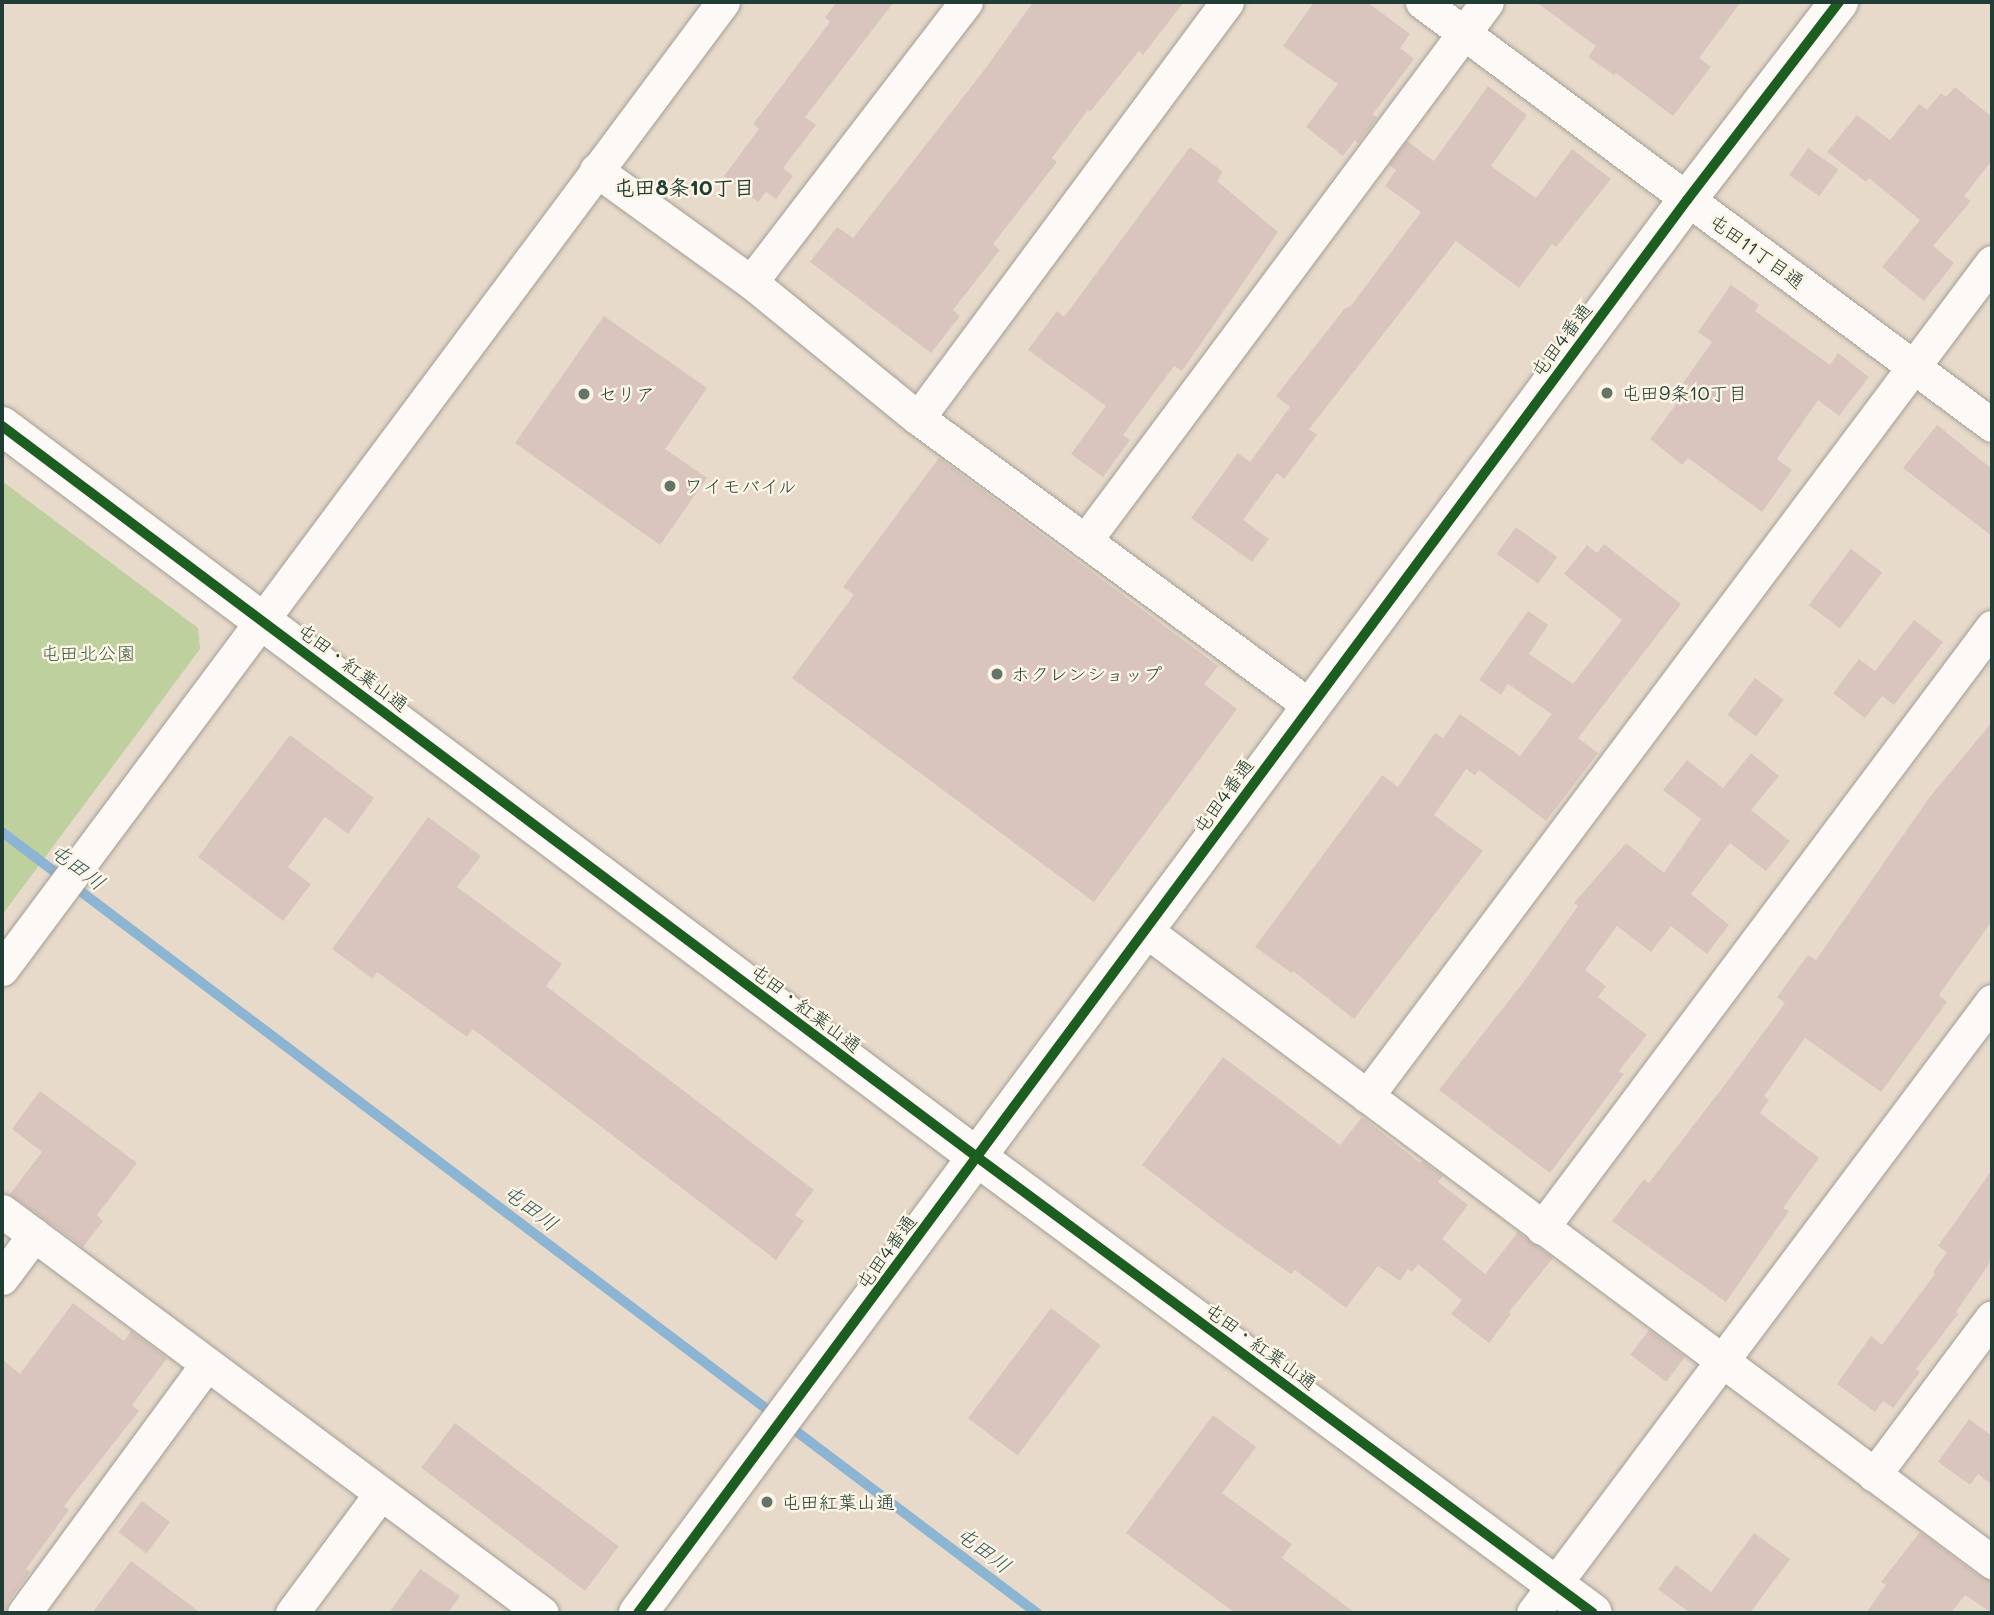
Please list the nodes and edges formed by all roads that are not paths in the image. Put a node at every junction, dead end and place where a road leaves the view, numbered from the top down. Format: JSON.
{"nodes":[{"id":1,"x":723,"y":2,"type":"edge"},
{"id":2,"x":966,"y":2,"type":"edge"},
{"id":3,"x":1227,"y":2,"type":"edge"},
{"id":4,"x":1422,"y":2,"type":"edge"},
{"id":5,"x":1488,"y":2,"type":"edge"},
{"id":6,"x":1839,"y":2,"type":"edge"},
{"id":7,"x":1464,"y":33,"type":"junction"},
{"id":8,"x":596,"y":170,"type":"junction"},
{"id":9,"x":1687,"y":200,"type":"junction"},
{"id":10,"x":1992,"y":262,"type":"edge"},
{"id":11,"x":751,"y":282,"type":"junction"},
{"id":12,"x":1914,"y":367,"type":"junction"},
{"id":13,"x":918,"y":418,"type":"junction"},
{"id":14,"x":1992,"y":425,"type":"edge"},
{"id":15,"x":2,"y":426,"type":"edge"},
{"id":16,"x":1086,"y":541,"type":"junction"},
{"id":17,"x":262,"y":621,"type":"junction"},
{"id":18,"x":1992,"y":627,"type":"edge"},
{"id":19,"x":1310,"y":706,"type":"junction"},
{"id":20,"x":1145,"y":930,"type":"junction"},
{"id":21,"x":2,"y":970,"type":"edge"},
{"id":22,"x":1992,"y":1001,"type":"edge"},
{"id":23,"x":1367,"y":1096,"type":"junction"},
{"id":24,"x":976,"y":1157,"type":"junction"},
{"id":25,"x":2,"y":1210,"type":"edge"},
{"id":26,"x":1542,"y":1228,"type":"junction"},
{"id":27,"x":34,"y":1235,"type":"junction"},
{"id":28,"x":2,"y":1278,"type":"edge"},
{"id":29,"x":1992,"y":1317,"type":"edge"},
{"id":30,"x":1721,"y":1362,"type":"junction"},
{"id":31,"x":207,"y":1364,"type":"junction"},
{"id":32,"x":1874,"y":1475,"type":"junction"},
{"id":33,"x":381,"y":1493,"type":"junction"},
{"id":34,"x":1992,"y":1562,"type":"edge"},
{"id":35,"x":1544,"y":1599,"type":"edge"},
{"id":36,"x":24,"y":1613,"type":"edge"},
{"id":37,"x":292,"y":1613,"type":"edge"},
{"id":38,"x":542,"y":1613,"type":"edge"},
{"id":39,"x":638,"y":1613,"type":"edge"},
{"id":40,"x":1593,"y":1613,"type":"edge"}],
"edges":[{"from":1,"to":8,"type":"street"},
{"from":2,"to":11,"type":"street"},
{"from":3,"to":13,"type":"street"},
{"from":4,"to":7,"type":"street","name":"屯田11丁目通"},
{"from":5,"to":7,"type":"street"},
{"from":6,"to":9,"type":"street","name":"屯田4番通"},
{"from":7,"to":9,"type":"street","name":"屯田11丁目通"},
{"from":7,"to":16,"type":"street"},
{"from":8,"to":11,"type":"street"},
{"from":8,"to":17,"type":"street"},
{"from":9,"to":12,"type":"street","name":"屯田11丁目通"},
{"from":9,"to":19,"type":"street","name":"屯田4番通"},
{"from":10,"to":12,"type":"street"},
{"from":11,"to":13,"type":"street"},
{"from":12,"to":14,"type":"street","name":"屯田11丁目通"},
{"from":12,"to":23,"type":"street"},
{"from":13,"to":16,"type":"street"},
{"from":15,"to":17,"type":"street","name":"屯田・紅葉山通"},
{"from":16,"to":19,"type":"street"},
{"from":17,"to":21,"type":"street"},
{"from":17,"to":24,"type":"street","name":"屯田・紅葉山通"},
{"from":18,"to":26,"type":"street"},
{"from":19,"to":20,"type":"street","name":"屯田4番通"},
{"from":20,"to":23,"type":"street"},
{"from":20,"to":24,"type":"street","name":"屯田4番通"},
{"from":22,"to":30,"type":"street"},
{"from":23,"to":26,"type":"street"},
{"from":24,"to":35,"type":"street","name":"屯田・紅葉山通"},
{"from":24,"to":39,"type":"street","name":"屯田4番通"},
{"from":25,"to":27,"type":"street"},
{"from":26,"to":30,"type":"street"},
{"from":27,"to":28,"type":"street"},
{"from":27,"to":31,"type":"street"},
{"from":29,"to":32,"type":"street"},
{"from":30,"to":32,"type":"street"},
{"from":30,"to":35,"type":"street"},
{"from":31,"to":33,"type":"street"},
{"from":31,"to":36,"type":"street"},
{"from":32,"to":34,"type":"street"},
{"from":33,"to":37,"type":"street"},
{"from":33,"to":38,"type":"street"},
{"from":35,"to":40,"type":"street","name":"屯田・紅葉山通"}]}
